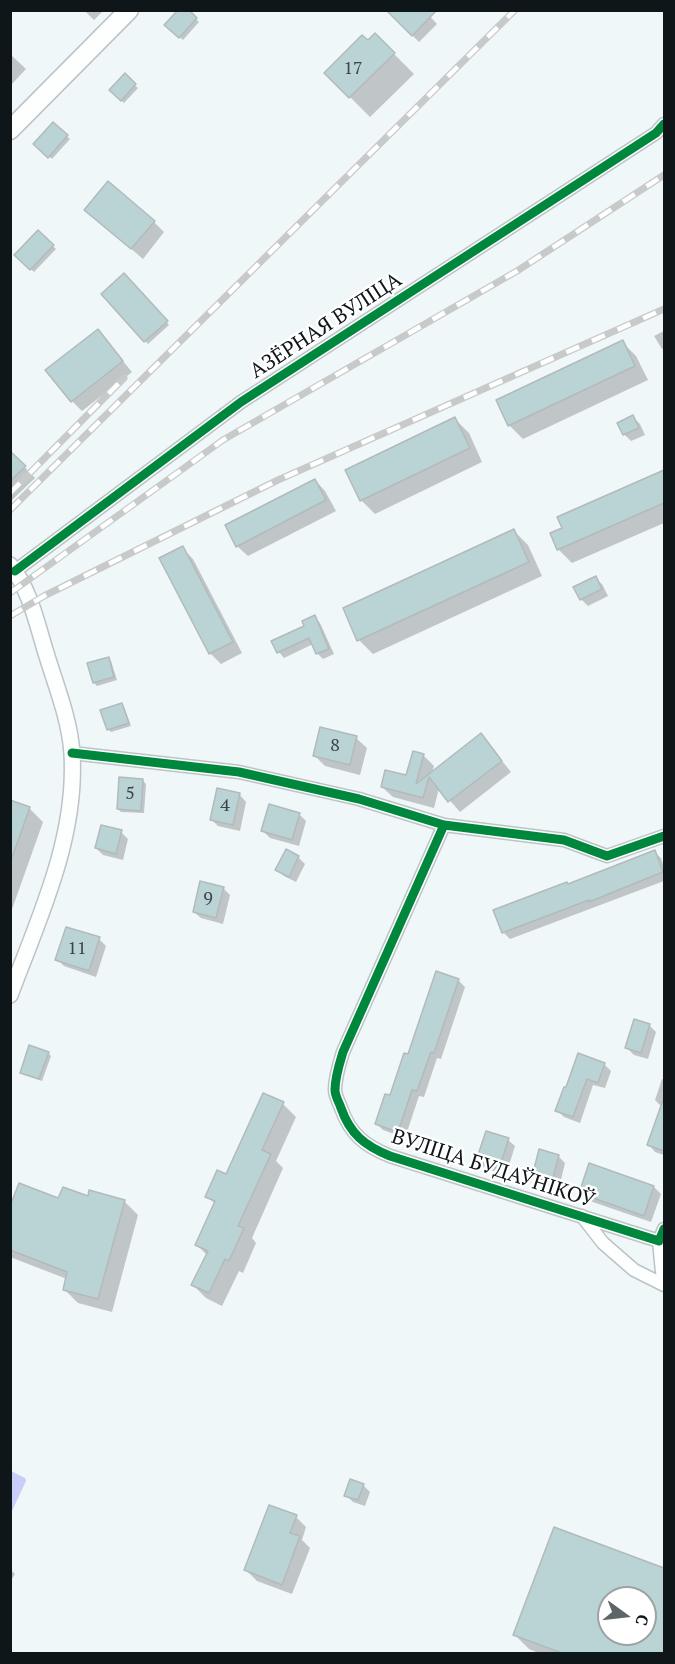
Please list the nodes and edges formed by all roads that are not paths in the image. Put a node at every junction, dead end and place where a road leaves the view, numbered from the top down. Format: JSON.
{"nodes":[{"id":1,"x":129,"y":10,"type":"edge"},
{"id":2,"x":664,"y":124,"type":"edge"},
{"id":3,"x":10,"y":130,"type":"edge"},
{"id":4,"x":13,"y":568,"type":"edge"},
{"id":5,"x":72,"y":753,"type":"junction"},
{"id":6,"x":444,"y":825,"type":"junction"},
{"id":7,"x":664,"y":836,"type":"edge"},
{"id":8,"x":10,"y":995,"type":"edge"},
{"id":9,"x":582,"y":1216,"type":"junction"},
{"id":10,"x":664,"y":1229,"type":"edge"},
{"id":11,"x":659,"y":1241,"type":"junction"},
{"id":12,"x":664,"y":1276,"type":"edge"},
{"id":13,"x":664,"y":1285,"type":"edge"}],
"edges":[{"from":1,"to":3,"type":"main road"},
{"from":2,"to":4,"type":"street","name":"АЗЁРНАЯ ВУЛІЦА"},
{"from":4,"to":5,"type":"street"},
{"from":5,"to":6,"type":"street"},
{"from":5,"to":8,"type":"street"},
{"from":6,"to":7,"type":"street"},
{"from":6,"to":9,"type":"street","name":"ВУЛІЦА БУДАЎНІКОЎ"},
{"from":9,"to":11,"type":"street","name":"ВУЛІЦА БУДАЎНІКОЎ"},
{"from":9,"to":13,"type":"street"},
{"from":10,"to":11,"type":"street"},
{"from":11,"to":12,"type":"street"}]}
